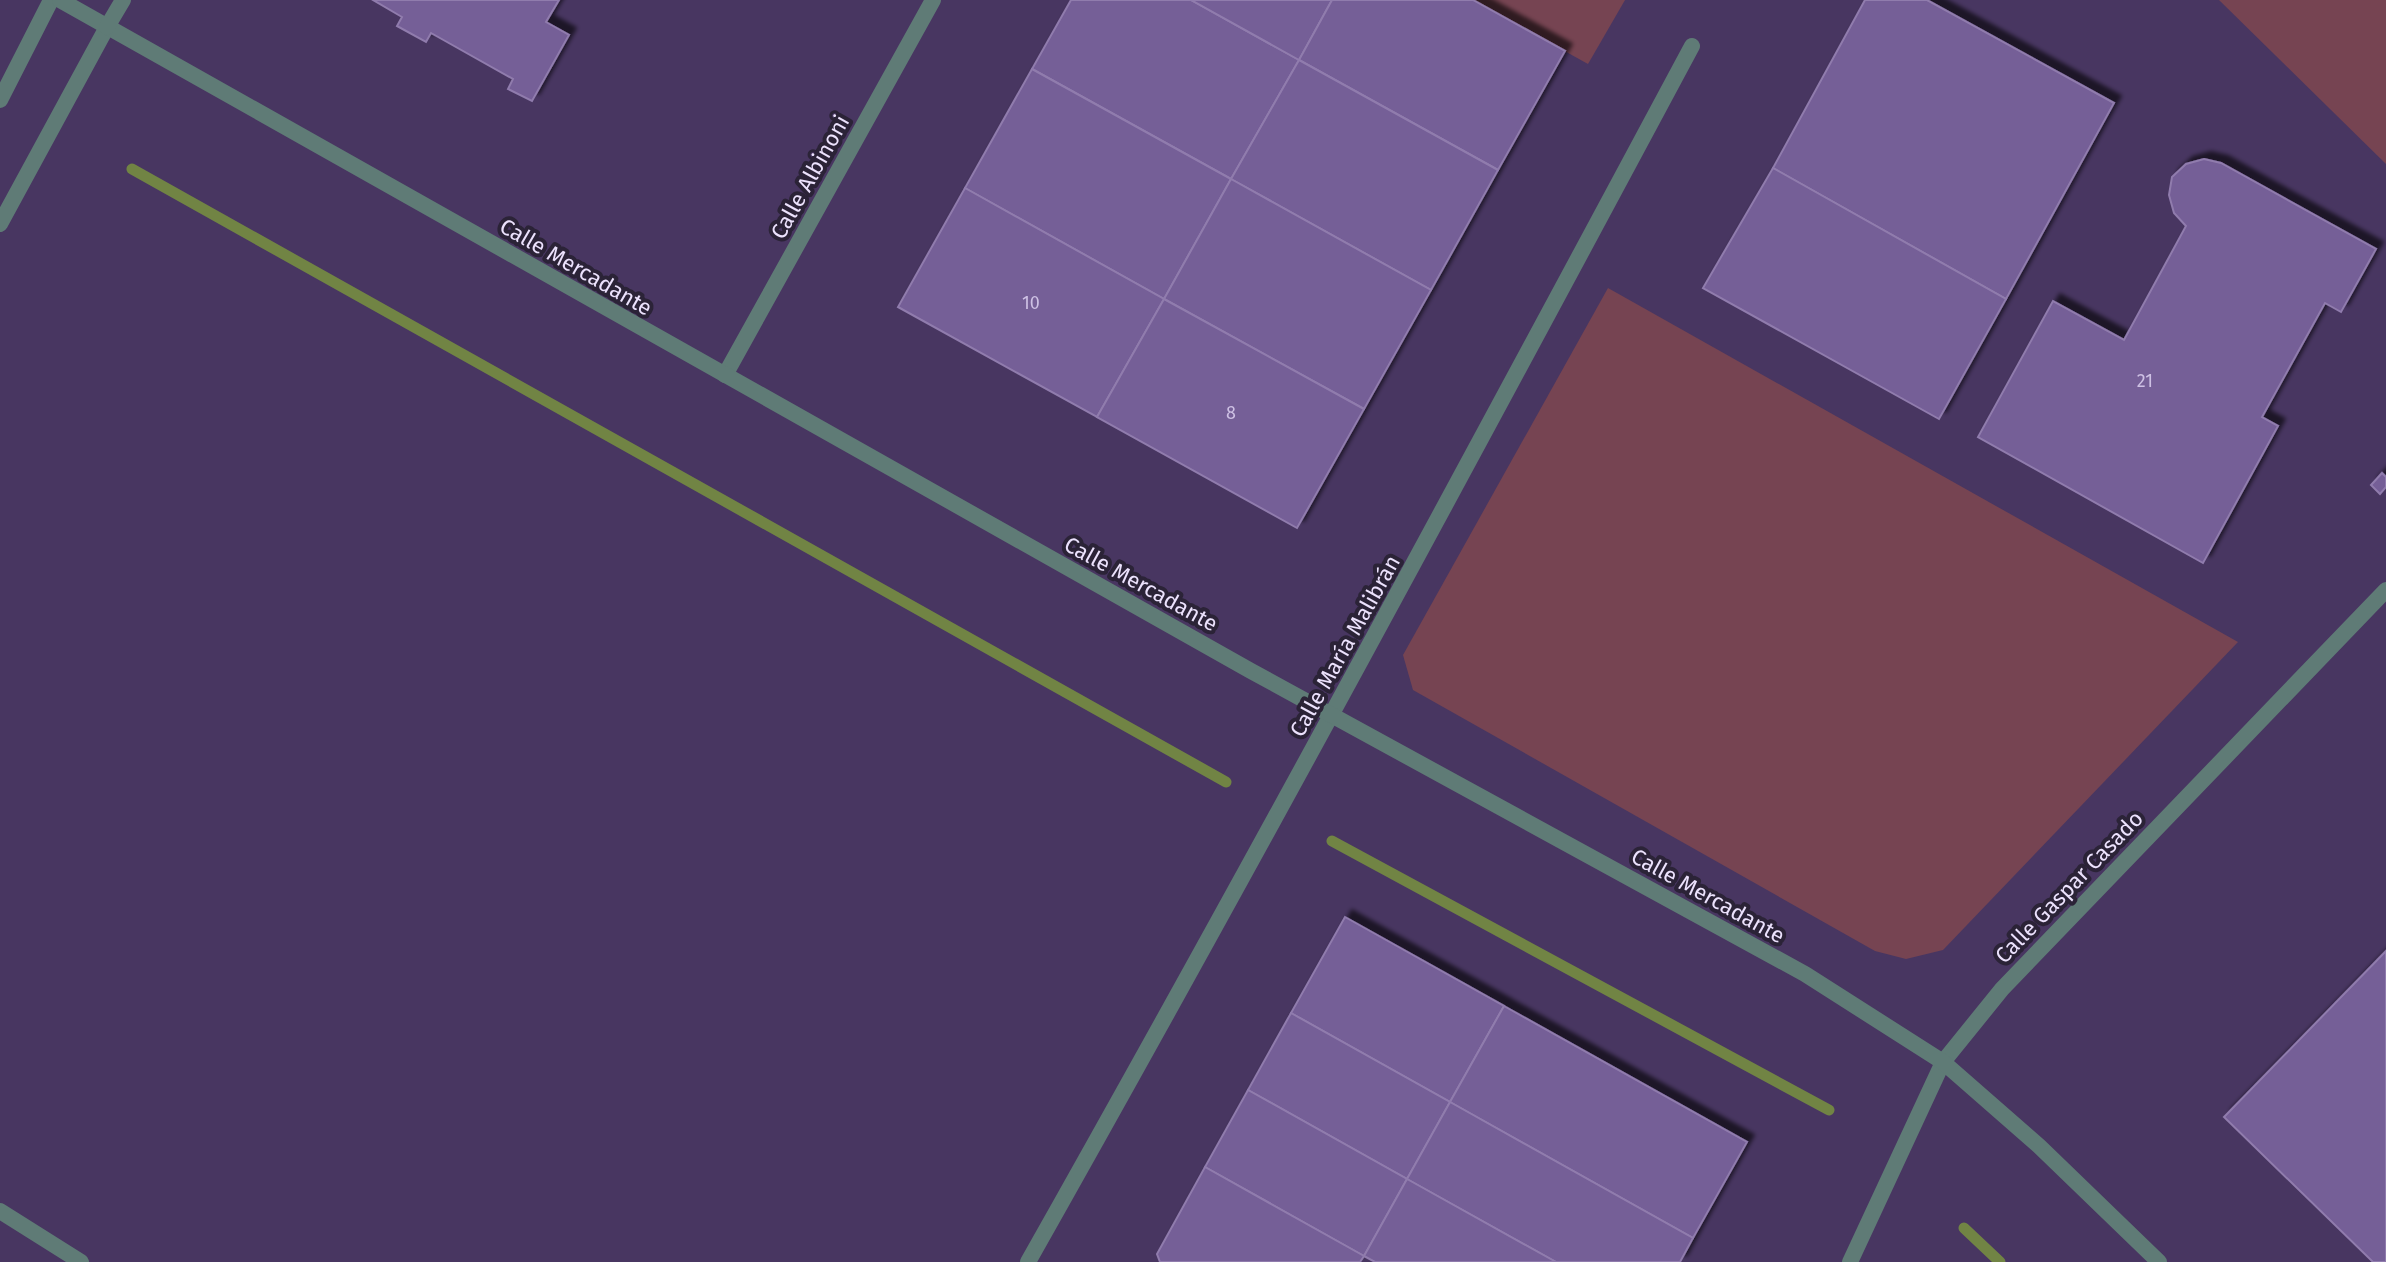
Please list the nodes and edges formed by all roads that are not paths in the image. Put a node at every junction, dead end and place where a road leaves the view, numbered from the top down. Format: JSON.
{"nodes":[{"id":1,"x":51,"y":0,"type":"edge"},
{"id":2,"x":60,"y":0,"type":"edge"},
{"id":3,"x":123,"y":0,"type":"edge"},
{"id":4,"x":933,"y":0,"type":"edge"},
{"id":5,"x":107,"y":27,"type":"junction"},
{"id":6,"x":1692,"y":46,"type":"dead end"},
{"id":7,"x":0,"y":100,"type":"edge"},
{"id":8,"x":0,"y":224,"type":"edge"},
{"id":9,"x":725,"y":375,"type":"junction"},
{"id":10,"x":2386,"y":590,"type":"edge"},
{"id":11,"x":1332,"y":715,"type":"junction"},
{"id":12,"x":1943,"y":1062,"type":"junction"},
{"id":13,"x":0,"y":1211,"type":"edge"},
{"id":14,"x":81,"y":1262,"type":"edge"},
{"id":15,"x":1028,"y":1262,"type":"edge"},
{"id":16,"x":1850,"y":1262,"type":"edge"},
{"id":17,"x":2159,"y":1262,"type":"edge"}],
"edges":[{"from":1,"to":7,"type":"street"},
{"from":2,"to":5,"type":"street","name":"Calle Mercadante"},
{"from":3,"to":5,"type":"street"},
{"from":4,"to":9,"type":"street","name":"Calle Albinoni"},
{"from":5,"to":8,"type":"street"},
{"from":5,"to":9,"type":"street","name":"Calle Mercadante"},
{"from":6,"to":11,"type":"street","name":"Calle María Malibrán"},
{"from":9,"to":11,"type":"street","name":"Calle Mercadante"},
{"from":10,"to":12,"type":"street","name":"Calle Gaspar Casado"},
{"from":11,"to":12,"type":"street","name":"Calle Mercadante"},
{"from":11,"to":15,"type":"street","name":"Calle María Malibrán"},
{"from":12,"to":16,"type":"street","name":"Calle Gaspar Casado"},
{"from":12,"to":17,"type":"street","name":"Calle Mercadante"},
{"from":13,"to":14,"type":"street"}]}
